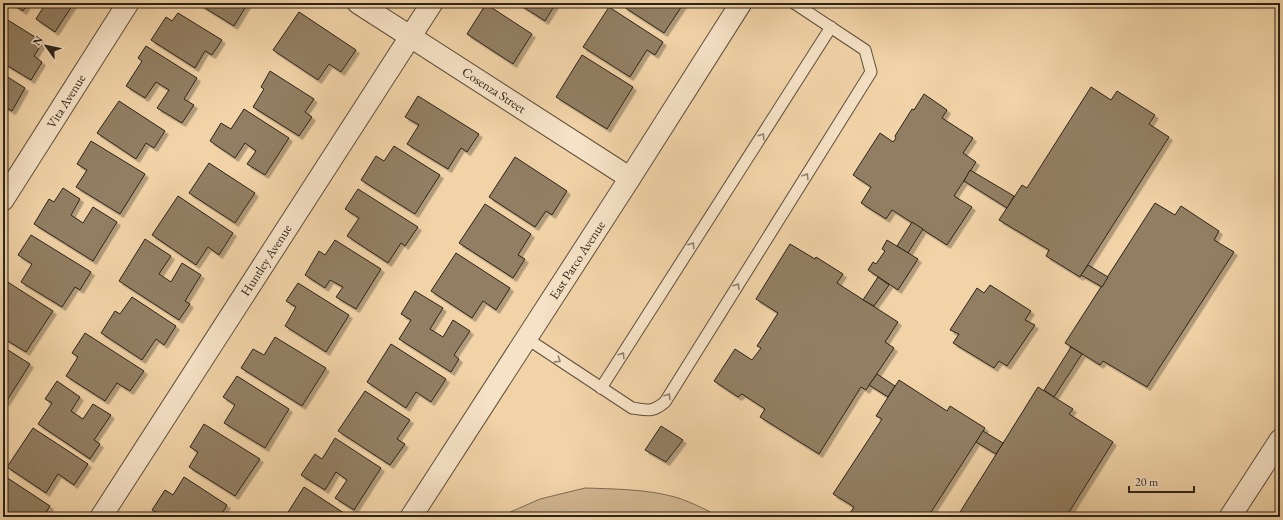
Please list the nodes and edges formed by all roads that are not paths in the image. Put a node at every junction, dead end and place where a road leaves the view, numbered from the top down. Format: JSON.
{"nodes":[{"id":1,"x":128,"y":3,"type":"edge"},
{"id":2,"x":358,"y":3,"type":"edge"},
{"id":3,"x":432,"y":3,"type":"edge"},
{"id":4,"x":742,"y":3,"type":"edge"},
{"id":5,"x":794,"y":3,"type":"edge"},
{"id":6,"x":831,"y":27,"type":"junction"},
{"id":7,"x":411,"y":36,"type":"junction"},
{"id":8,"x":630,"y":178,"type":"junction"},
{"id":9,"x":3,"y":200,"type":"edge"},
{"id":10,"x":526,"y":338,"type":"junction"},
{"id":11,"x":601,"y":388,"type":"junction"},
{"id":12,"x":1280,"y":440,"type":"edge"},
{"id":13,"x":100,"y":517,"type":"edge"},
{"id":14,"x":410,"y":517,"type":"edge"},
{"id":15,"x":1230,"y":517,"type":"edge"}],
"edges":[{"from":1,"to":9,"type":"street","name":"Vita Avenue"},
{"from":2,"to":7,"type":"street","name":"Cosenza Street"},
{"from":3,"to":7,"type":"street","name":"Huntley Avenue"},
{"from":4,"to":8,"type":"street","name":"East Parco Avenue"},
{"from":5,"to":6,"type":"lane"},
{"from":11,"to":6,"type":"lane","one_way":true},
{"from":11,"to":6,"type":"lane","one_way":true},
{"from":7,"to":8,"type":"street","name":"Cosenza Street"},
{"from":7,"to":13,"type":"street","name":"Huntley Avenue"},
{"from":8,"to":10,"type":"street","name":"East Parco Avenue"},
{"from":10,"to":11,"type":"lane","one_way":true},
{"from":10,"to":14,"type":"street","name":"East Parco Avenue"},
{"from":12,"to":15,"type":"street"}]}
